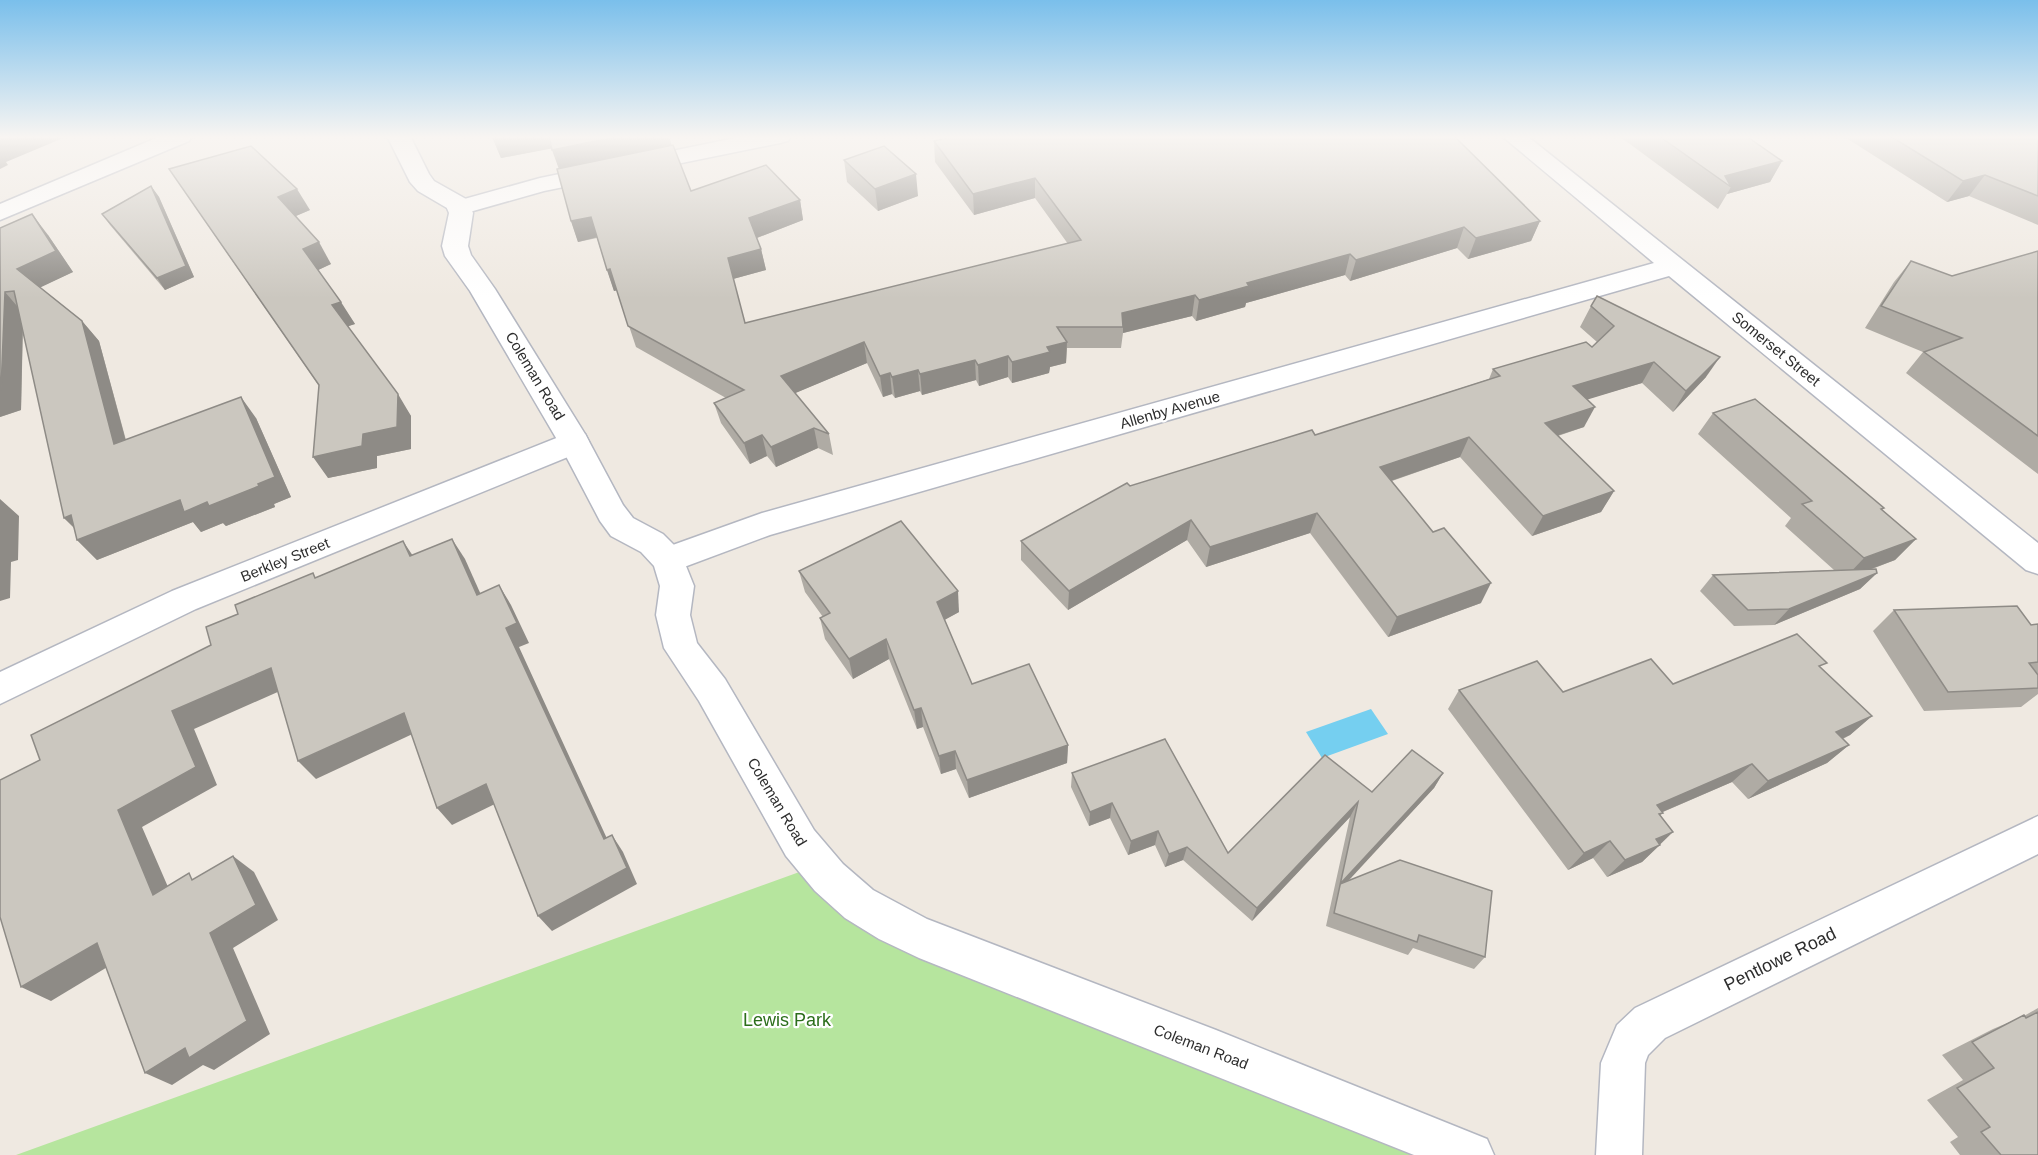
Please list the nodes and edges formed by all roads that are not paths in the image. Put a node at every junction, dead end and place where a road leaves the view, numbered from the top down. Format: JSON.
{"nodes":[{"id":1,"x":54,"y":190,"type":"edge"},
{"id":2,"x":433,"y":190,"type":"edge"},
{"id":3,"x":521,"y":190,"type":"edge"},
{"id":4,"x":1580,"y":190,"type":"edge"},
{"id":5,"x":459,"y":208,"type":"junction"},
{"id":6,"x":0,"y":213,"type":"edge"},
{"id":7,"x":1674,"y":266,"type":"junction"},
{"id":8,"x":574,"y":442,"type":"junction"},
{"id":9,"x":668,"y":561,"type":"junction"},
{"id":10,"x":2038,"y":561,"type":"edge"},
{"id":11,"x":0,"y":689,"type":"edge"},
{"id":12,"x":2038,"y":834,"type":"edge"},
{"id":13,"x":1471,"y":1155,"type":"edge"},
{"id":14,"x":1619,"y":1155,"type":"edge"}],
"edges":[{"from":1,"to":6,"type":"street"},
{"from":2,"to":5,"type":"street"},
{"from":3,"to":5,"type":"street"},
{"from":4,"to":7,"type":"street","name":"Somerset Street"},
{"from":5,"to":8,"type":"street","name":"Coleman Road"},
{"from":7,"to":9,"type":"street","name":"Allenby Avenue"},
{"from":7,"to":10,"type":"street","name":"Somerset Street"},
{"from":8,"to":9,"type":"street","name":"Coleman Road"},
{"from":8,"to":11,"type":"street","name":"Berkley Street"},
{"from":9,"to":13,"type":"street","name":"Coleman Road"},
{"from":12,"to":14,"type":"street","name":"Pentlowe Road"}]}
